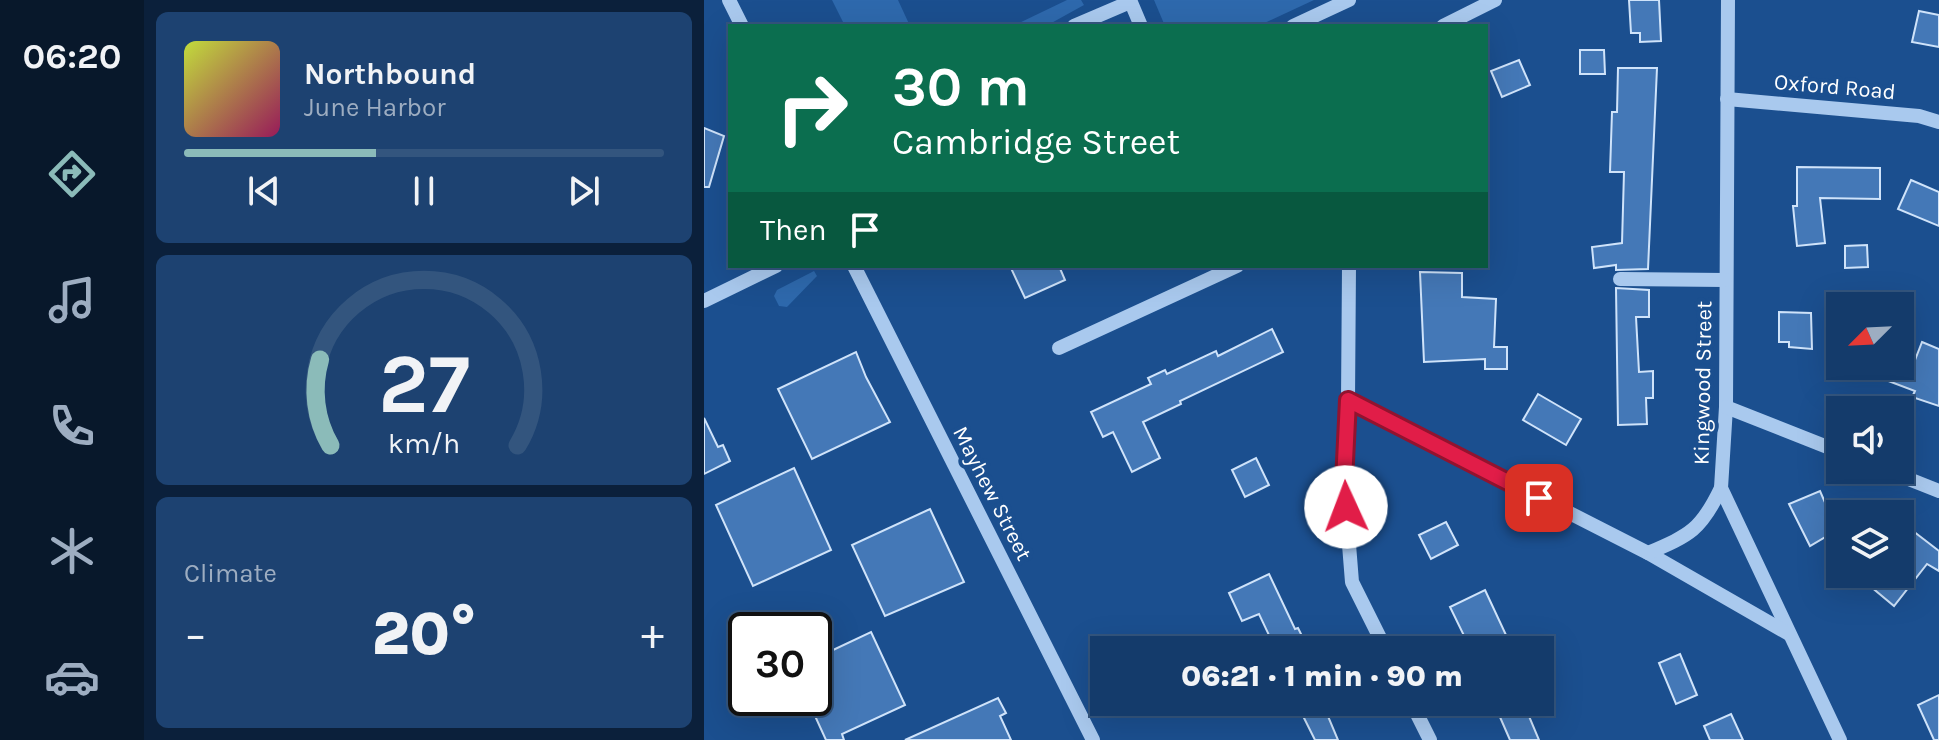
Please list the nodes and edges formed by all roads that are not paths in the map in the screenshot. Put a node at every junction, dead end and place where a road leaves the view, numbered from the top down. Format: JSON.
{"nodes":[{"id":1,"x":729,"y":0,"type":"edge"},
{"id":2,"x":1349,"y":0,"type":"edge"},
{"id":3,"x":1495,"y":0,"type":"edge"},
{"id":4,"x":1728,"y":0,"type":"edge"},
{"id":5,"x":1130,"y":1,"type":"edge"},
{"id":6,"x":741,"y":24,"type":"edge"},
{"id":7,"x":1078,"y":24,"type":"edge"},
{"id":8,"x":1140,"y":24,"type":"edge"},
{"id":9,"x":1297,"y":24,"type":"edge"},
{"id":10,"x":1447,"y":24,"type":"edge"},
{"id":11,"x":1727,"y":99,"type":"junction"},
{"id":12,"x":1939,"y":122,"type":"edge"},
{"id":13,"x":772,"y":268,"type":"edge"},
{"id":14,"x":855,"y":268,"type":"edge"},
{"id":15,"x":1233,"y":268,"type":"edge"},
{"id":16,"x":1349,"y":268,"type":"edge"},
{"id":17,"x":1620,"y":279,"type":"dead end"},
{"id":18,"x":1725,"y":280,"type":"junction"},
{"id":19,"x":704,"y":301,"type":"edge"},
{"id":20,"x":1059,"y":348,"type":"dead end"},
{"id":21,"x":1348,"y":400,"type":"junction"},
{"id":22,"x":1726,"y":407,"type":"junction"},
{"id":23,"x":1826,"y":446,"type":"edge"},
{"id":24,"x":1914,"y":481,"type":"edge"},
{"id":25,"x":1721,"y":488,"type":"junction"},
{"id":26,"x":1939,"y":491,"type":"edge"},
{"id":27,"x":1648,"y":553,"type":"junction"},
{"id":28,"x":1790,"y":634,"type":"junction"},
{"id":29,"x":1379,"y":636,"type":"edge"},
{"id":30,"x":1418,"y":716,"type":"edge"},
{"id":31,"x":1093,"y":740,"type":"edge"},
{"id":32,"x":1430,"y":740,"type":"edge"},
{"id":33,"x":1840,"y":740,"type":"edge"}],
"edges":[{"from":1,"to":6,"type":"street"},
{"from":2,"to":9,"type":"street"},
{"from":3,"to":10,"type":"street"},
{"from":4,"to":11,"type":"street","name":"Kingwood Street"},
{"from":5,"to":7,"type":"street"},
{"from":5,"to":8,"type":"street"},
{"from":11,"to":12,"type":"street","name":"Oxford Road"},
{"from":11,"to":18,"type":"street","name":"Kingwood Street"},
{"from":13,"to":19,"type":"street"},
{"from":14,"to":31,"type":"street","name":"Mayhew Street"},
{"from":15,"to":20,"type":"street"},
{"from":16,"to":21,"type":"street"},
{"from":17,"to":18,"type":"street"},
{"from":18,"to":22,"type":"street","name":"Kingwood Street"},
{"from":21,"to":27,"type":"street"},
{"from":21,"to":29,"type":"street"},
{"from":22,"to":23,"type":"street"},
{"from":22,"to":25,"type":"street","name":"Kingwood Street"},
{"from":24,"to":26,"type":"street"},
{"from":25,"to":27,"type":"street"},
{"from":25,"to":28,"type":"street","name":"Kingwood Street"},
{"from":27,"to":28,"type":"street"},
{"from":28,"to":33,"type":"street","name":"Kingwood Street"},
{"from":30,"to":32,"type":"street"}]}
